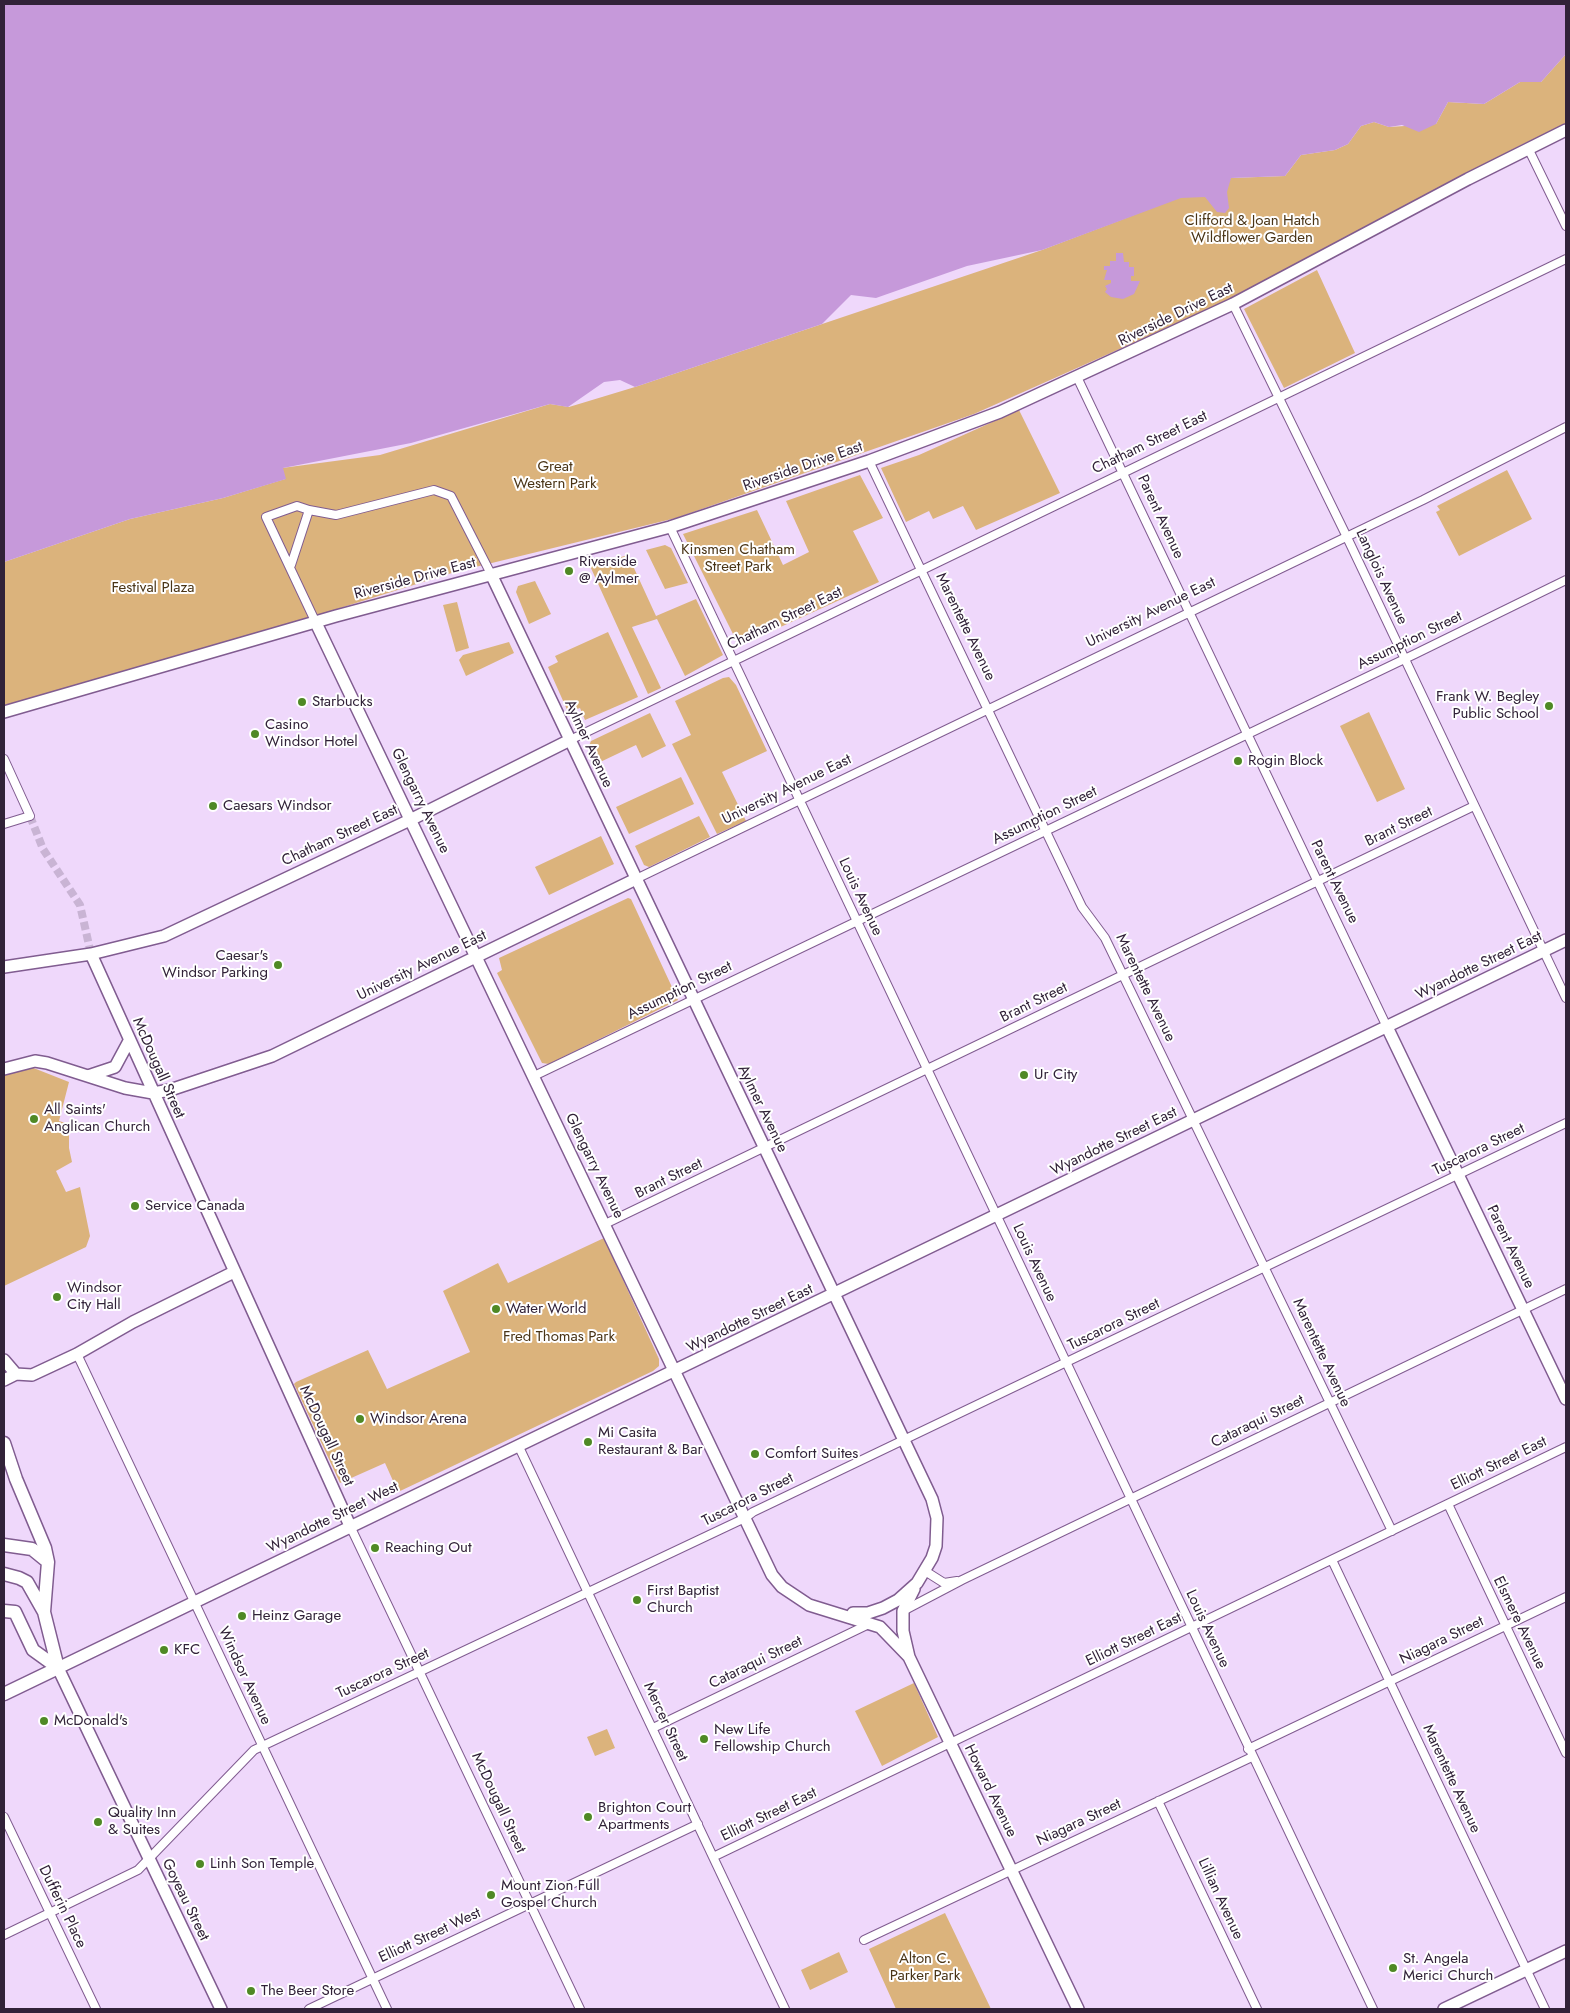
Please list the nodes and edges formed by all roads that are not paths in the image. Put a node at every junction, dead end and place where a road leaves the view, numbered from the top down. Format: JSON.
{"nodes":[{"id":1,"x":1566,"y":130,"type":"edge"},
{"id":2,"x":1528,"y":148,"type":"junction"},
{"id":3,"x":1566,"y":226,"type":"edge"},
{"id":4,"x":1566,"y":259,"type":"edge"},
{"id":5,"x":1233,"y":304,"type":"junction"},
{"id":6,"x":1077,"y":377,"type":"junction"},
{"id":7,"x":1279,"y":398,"type":"junction"},
{"id":8,"x":1566,"y":427,"type":"edge"},
{"id":9,"x":869,"y":461,"type":"junction"},
{"id":10,"x":1123,"y":473,"type":"junction"},
{"id":11,"x":309,"y":510,"type":"junction"},
{"id":12,"x":670,"y":527,"type":"junction"},
{"id":13,"x":1347,"y":536,"type":"junction"},
{"id":14,"x":291,"y":565,"type":"junction"},
{"id":15,"x":922,"y":570,"type":"junction"},
{"id":16,"x":491,"y":574,"type":"junction"},
{"id":17,"x":1566,"y":580,"type":"edge"},
{"id":18,"x":1188,"y":611,"type":"junction"},
{"id":19,"x":316,"y":623,"type":"junction"},
{"id":20,"x":1404,"y":659,"type":"junction"},
{"id":21,"x":733,"y":660,"type":"junction"},
{"id":22,"x":989,"y":709,"type":"junction"},
{"id":23,"x":4,"y":712,"type":"edge"},
{"id":24,"x":1247,"y":734,"type":"junction"},
{"id":25,"x":570,"y":740,"type":"junction"},
{"id":26,"x":4,"y":759,"type":"edge"},
{"id":27,"x":800,"y":801,"type":"junction"},
{"id":28,"x":1474,"y":806,"type":"junction"},
{"id":29,"x":412,"y":819,"type":"junction"},
{"id":30,"x":4,"y":824,"type":"edge"},
{"id":31,"x":1047,"y":830,"type":"junction"},
{"id":32,"x":636,"y":879,"type":"junction"},
{"id":33,"x":1317,"y":881,"type":"junction"},
{"id":34,"x":857,"y":921,"type":"junction"},
{"id":35,"x":1566,"y":940,"type":"edge"},
{"id":36,"x":1544,"y":952,"type":"junction"},
{"id":37,"x":90,"y":954,"type":"junction"},
{"id":38,"x":476,"y":955,"type":"junction"},
{"id":39,"x":4,"y":967,"type":"edge"},
{"id":40,"x":1123,"y":975,"type":"junction"},
{"id":41,"x":1566,"y":998,"type":"edge"},
{"id":42,"x":693,"y":1000,"type":"junction"},
{"id":43,"x":1387,"y":1027,"type":"junction"},
{"id":44,"x":129,"y":1041,"type":"junction"},
{"id":45,"x":4,"y":1069,"type":"edge"},
{"id":46,"x":927,"y":1070,"type":"junction"},
{"id":47,"x":88,"y":1076,"type":"junction"},
{"id":48,"x":534,"y":1076,"type":"junction"},
{"id":49,"x":153,"y":1093,"type":"junction"},
{"id":50,"x":1194,"y":1120,"type":"junction"},
{"id":51,"x":1566,"y":1123,"type":"edge"},
{"id":52,"x":764,"y":1148,"type":"junction"},
{"id":53,"x":1458,"y":1175,"type":"junction"},
{"id":54,"x":996,"y":1216,"type":"junction"},
{"id":55,"x":605,"y":1224,"type":"junction"},
{"id":56,"x":1265,"y":1267,"type":"junction"},
{"id":57,"x":234,"y":1272,"type":"junction"},
{"id":58,"x":1566,"y":1289,"type":"edge"},
{"id":59,"x":834,"y":1295,"type":"junction"},
{"id":60,"x":1523,"y":1310,"type":"junction"},
{"id":61,"x":77,"y":1354,"type":"junction"},
{"id":62,"x":4,"y":1360,"type":"edge"},
{"id":63,"x":1066,"y":1363,"type":"junction"},
{"id":64,"x":675,"y":1372,"type":"junction"},
{"id":65,"x":16,"y":1374,"type":"junction"},
{"id":66,"x":4,"y":1380,"type":"edge"},
{"id":67,"x":1566,"y":1399,"type":"edge"},
{"id":68,"x":1330,"y":1403,"type":"junction"},
{"id":69,"x":904,"y":1440,"type":"junction"},
{"id":70,"x":4,"y":1443,"type":"edge"},
{"id":71,"x":519,"y":1447,"type":"junction"},
{"id":72,"x":1566,"y":1447,"type":"edge"},
{"id":73,"x":1130,"y":1499,"type":"junction"},
{"id":74,"x":1448,"y":1504,"type":"junction"},
{"id":75,"x":745,"y":1518,"type":"junction"},
{"id":76,"x":351,"y":1528,"type":"junction"},
{"id":77,"x":1392,"y":1531,"type":"junction"},
{"id":78,"x":4,"y":1545,"type":"edge"},
{"id":79,"x":1332,"y":1560,"type":"junction"},
{"id":80,"x":48,"y":1562,"type":"junction"},
{"id":81,"x":925,"y":1571,"type":"junction"},
{"id":82,"x":4,"y":1574,"type":"edge"},
{"id":83,"x":962,"y":1580,"type":"junction"},
{"id":84,"x":917,"y":1583,"type":"junction"},
{"id":85,"x":588,"y":1593,"type":"junction"},
{"id":86,"x":1566,"y":1597,"type":"edge"},
{"id":87,"x":194,"y":1603,"type":"junction"},
{"id":88,"x":4,"y":1611,"type":"edge"},
{"id":89,"x":903,"y":1611,"type":"junction"},
{"id":90,"x":44,"y":1612,"type":"junction"},
{"id":91,"x":841,"y":1613,"type":"junction"},
{"id":92,"x":871,"y":1622,"type":"junction"},
{"id":93,"x":1506,"y":1626,"type":"junction"},
{"id":94,"x":1191,"y":1627,"type":"junction"},
{"id":95,"x":910,"y":1657,"type":"junction"},
{"id":96,"x":58,"y":1668,"type":"junction"},
{"id":97,"x":420,"y":1672,"type":"junction"},
{"id":98,"x":1389,"y":1682,"type":"junction"},
{"id":99,"x":4,"y":1694,"type":"edge"},
{"id":100,"x":652,"y":1728,"type":"junction"},
{"id":101,"x":950,"y":1743,"type":"junction"},
{"id":102,"x":262,"y":1746,"type":"junction"},
{"id":103,"x":1250,"y":1753,"type":"junction"},
{"id":104,"x":1566,"y":1753,"type":"edge"},
{"id":105,"x":1158,"y":1801,"type":"junction"},
{"id":106,"x":4,"y":1817,"type":"edge"},
{"id":107,"x":698,"y":1824,"type":"junction"},
{"id":108,"x":713,"y":1857,"type":"junction"},
{"id":109,"x":149,"y":1859,"type":"junction"},
{"id":110,"x":1012,"y":1871,"type":"junction"},
{"id":111,"x":530,"y":1904,"type":"junction"},
{"id":112,"x":50,"y":1913,"type":"junction"},
{"id":113,"x":4,"y":1935,"type":"edge"},
{"id":114,"x":864,"y":1940,"type":"dead end"},
{"id":115,"x":1566,"y":1952,"type":"edge"},
{"id":116,"x":1526,"y":1970,"type":"junction"},
{"id":117,"x":373,"y":1979,"type":"junction"},
{"id":118,"x":96,"y":2009,"type":"edge"},
{"id":119,"x":221,"y":2009,"type":"edge"},
{"id":120,"x":309,"y":2009,"type":"edge"},
{"id":121,"x":387,"y":2009,"type":"edge"},
{"id":122,"x":580,"y":2009,"type":"edge"},
{"id":123,"x":786,"y":2009,"type":"edge"},
{"id":124,"x":1078,"y":2009,"type":"edge"},
{"id":125,"x":1257,"y":2009,"type":"edge"},
{"id":126,"x":1373,"y":2009,"type":"edge"},
{"id":127,"x":1444,"y":2009,"type":"edge"},
{"id":128,"x":1545,"y":2009,"type":"edge"}],
"edges":[{"from":1,"to":2,"type":"main road","name":"Riverside Drive East"},
{"from":2,"to":3,"type":"street"},
{"from":2,"to":5,"type":"main road","name":"Riverside Drive East"},
{"from":4,"to":7,"type":"street","name":"Chatham Street East"},
{"from":5,"to":6,"type":"main road","name":"Riverside Drive East"},
{"from":5,"to":7,"type":"street","name":"Langlois Avenue"},
{"from":6,"to":9,"type":"main road","name":"Riverside Drive East"},
{"from":6,"to":10,"type":"street","name":"Parent Avenue"},
{"from":7,"to":10,"type":"street","name":"Chatham Street East"},
{"from":7,"to":13,"type":"street","name":"Langlois Avenue"},
{"from":8,"to":13,"type":"street","name":"University Avenue East"},
{"from":9,"to":12,"type":"main road","name":"Riverside Drive East"},
{"from":9,"to":15,"type":"street","name":"Marentette Avenue"},
{"from":10,"to":15,"type":"street","name":"Chatham Street East"},
{"from":10,"to":18,"type":"street","name":"Parent Avenue"},
{"from":11,"to":14,"type":"street"},
{"from":11,"to":14,"type":"street"},
{"from":11,"to":16,"type":"street"},
{"from":12,"to":16,"type":"main road","name":"Riverside Drive East"},
{"from":12,"to":21,"type":"street","name":"Louis Avenue"},
{"from":13,"to":18,"type":"street","name":"University Avenue East"},
{"from":13,"to":20,"type":"street","name":"Langlois Avenue"},
{"from":14,"to":19,"type":"street"},
{"from":15,"to":21,"type":"street","name":"Chatham Street East"},
{"from":15,"to":22,"type":"street","name":"Marentette Avenue"},
{"from":16,"to":19,"type":"main road","name":"Riverside Drive East"},
{"from":16,"to":25,"type":"main road","name":"Aylmer Avenue"},
{"from":17,"to":20,"type":"street","name":"Assumption Street"},
{"from":18,"to":22,"type":"street","name":"University Avenue East"},
{"from":18,"to":24,"type":"street","name":"Parent Avenue"},
{"from":19,"to":23,"type":"main road","name":"Riverside Drive East"},
{"from":19,"to":29,"type":"main road","name":"Glengarry Avenue"},
{"from":20,"to":24,"type":"street","name":"Assumption Street"},
{"from":20,"to":28,"type":"street","name":"Langlois Avenue"},
{"from":21,"to":25,"type":"street","name":"Chatham Street East"},
{"from":21,"to":27,"type":"street","name":"Louis Avenue"},
{"from":22,"to":27,"type":"street","name":"University Avenue East"},
{"from":22,"to":31,"type":"street","name":"Marentette Avenue"},
{"from":24,"to":31,"type":"street","name":"Assumption Street"},
{"from":24,"to":33,"type":"street","name":"Parent Avenue"},
{"from":25,"to":29,"type":"main road","name":"Chatham Street East"},
{"from":25,"to":32,"type":"main road","name":"Aylmer Avenue"},
{"from":26,"to":30,"type":"street"},
{"from":27,"to":32,"type":"street","name":"University Avenue East"},
{"from":27,"to":34,"type":"street","name":"Louis Avenue"},
{"from":28,"to":33,"type":"street","name":"Brant Street"},
{"from":28,"to":36,"type":"street","name":"Langlois Avenue"},
{"from":29,"to":37,"type":"main road","name":"Chatham Street East"},
{"from":29,"to":38,"type":"main road","name":"Glengarry Avenue"},
{"from":31,"to":34,"type":"street","name":"Assumption Street"},
{"from":31,"to":40,"type":"street","name":"Marentette Avenue"},
{"from":32,"to":38,"type":"main road","name":"University Avenue East"},
{"from":32,"to":42,"type":"main road","name":"Aylmer Avenue"},
{"from":33,"to":40,"type":"street","name":"Brant Street"},
{"from":33,"to":43,"type":"street","name":"Parent Avenue"},
{"from":34,"to":42,"type":"street","name":"Assumption Street"},
{"from":34,"to":46,"type":"street","name":"Louis Avenue"},
{"from":35,"to":36,"type":"main road","name":"Wyandotte Street East"},
{"from":36,"to":41,"type":"street","name":"Langlois Avenue"},
{"from":36,"to":43,"type":"main road","name":"Wyandotte Street East"},
{"from":37,"to":39,"type":"main road","name":"Chatham Street East"},
{"from":37,"to":44,"type":"main road","name":"McDougall Street"},
{"from":38,"to":48,"type":"main road","name":"Glengarry Avenue"},
{"from":38,"to":49,"type":"main road","name":"University Avenue East"},
{"from":40,"to":46,"type":"street","name":"Brant Street"},
{"from":40,"to":50,"type":"street","name":"Marentette Avenue"},
{"from":42,"to":48,"type":"street","name":"Assumption Street"},
{"from":42,"to":52,"type":"main road","name":"Aylmer Avenue"},
{"from":43,"to":50,"type":"main road","name":"Wyandotte Street East"},
{"from":43,"to":53,"type":"main road","name":"Parent Avenue"},
{"from":44,"to":47,"type":"main road"},
{"from":44,"to":49,"type":"main road","name":"McDougall Street"},
{"from":45,"to":47,"type":"main road","name":"University Avenue East"},
{"from":46,"to":52,"type":"street","name":"Brant Street"},
{"from":46,"to":54,"type":"street","name":"Louis Avenue"},
{"from":47,"to":49,"type":"main road","name":"University Avenue East"},
{"from":48,"to":55,"type":"main road","name":"Glengarry Avenue"},
{"from":49,"to":57,"type":"main road","name":"McDougall Street"},
{"from":50,"to":54,"type":"main road","name":"Wyandotte Street East"},
{"from":50,"to":56,"type":"street","name":"Marentette Avenue"},
{"from":51,"to":53,"type":"street","name":"Tuscarora Street"},
{"from":52,"to":55,"type":"street","name":"Brant Street"},
{"from":52,"to":59,"type":"main road","name":"Aylmer Avenue"},
{"from":53,"to":56,"type":"street","name":"Tuscarora Street"},
{"from":53,"to":60,"type":"main road","name":"Parent Avenue"},
{"from":54,"to":59,"type":"main road","name":"Wyandotte Street East"},
{"from":54,"to":63,"type":"street","name":"Louis Avenue"},
{"from":55,"to":64,"type":"main road","name":"Glengarry Avenue"},
{"from":56,"to":63,"type":"street","name":"Tuscarora Street"},
{"from":56,"to":68,"type":"street","name":"Marentette Avenue"},
{"from":57,"to":61,"type":"main road"},
{"from":57,"to":76,"type":"main road","name":"McDougall Street"},
{"from":58,"to":60,"type":"street","name":"Cataraqui Street"},
{"from":59,"to":64,"type":"main road","name":"Wyandotte Street East"},
{"from":59,"to":69,"type":"main road","name":"Aylmer Avenue"},
{"from":60,"to":67,"type":"main road","name":"Parent Avenue"},
{"from":60,"to":68,"type":"street","name":"Cataraqui Street"},
{"from":61,"to":65,"type":"main road"},
{"from":61,"to":87,"type":"street","name":"Windsor Avenue"},
{"from":62,"to":65,"type":"main road"},
{"from":63,"to":69,"type":"street","name":"Tuscarora Street"},
{"from":63,"to":73,"type":"street","name":"Louis Avenue"},
{"from":64,"to":71,"type":"main road","name":"Wyandotte Street West"},
{"from":64,"to":75,"type":"main road","name":"Glengarry Avenue"},
{"from":65,"to":66,"type":"main road"},
{"from":68,"to":73,"type":"street","name":"Cataraqui Street"},
{"from":68,"to":77,"type":"street","name":"Marentette Avenue"},
{"from":69,"to":75,"type":"street","name":"Tuscarora Street"},
{"from":69,"to":81,"type":"main road","name":"Aylmer Avenue"},
{"from":70,"to":80,"type":"main road"},
{"from":71,"to":76,"type":"main road","name":"Wyandotte Street West"},
{"from":71,"to":85,"type":"street","name":"Mercer Street"},
{"from":72,"to":74,"type":"street","name":"Elliott Street East"},
{"from":73,"to":83,"type":"street","name":"Cataraqui Street"},
{"from":73,"to":94,"type":"street","name":"Louis Avenue"},
{"from":74,"to":77,"type":"street","name":"Elliott Street East"},
{"from":74,"to":93,"type":"street","name":"Elsmere Avenue"},
{"from":75,"to":85,"type":"street","name":"Tuscarora Street"},
{"from":75,"to":91,"type":"main road","name":"Glengarry Avenue"},
{"from":76,"to":87,"type":"main road","name":"Wyandotte Street West"},
{"from":76,"to":97,"type":"street","name":"McDougall Street"},
{"from":77,"to":79,"type":"street","name":"Elliott Street East"},
{"from":78,"to":80,"type":"main road"},
{"from":79,"to":94,"type":"street","name":"Elliott Street East"},
{"from":79,"to":98,"type":"street","name":"Marentette Avenue"},
{"from":80,"to":90,"type":"main road"},
{"from":81,"to":83,"type":"street","name":"Cataraqui Street"},
{"from":81,"to":84,"type":"main road","name":"Aylmer Avenue"},
{"from":82,"to":90,"type":"main road"},
{"from":83,"to":89,"type":"street","name":"Cataraqui Street"},
{"from":84,"to":89,"type":"main road","name":"Howard Avenue"},
{"from":84,"to":91,"type":"main road","name":"Aylmer Avenue"},
{"from":85,"to":97,"type":"street","name":"Tuscarora Street"},
{"from":85,"to":100,"type":"street","name":"Mercer Street"},
{"from":86,"to":93,"type":"street","name":"Niagara Street"},
{"from":87,"to":96,"type":"main road","name":"Wyandotte Street West"},
{"from":87,"to":102,"type":"street","name":"Windsor Avenue"},
{"from":88,"to":96,"type":"main road"},
{"from":89,"to":95,"type":"main road","name":"Howard Avenue"},
{"from":90,"to":96,"type":"main road"},
{"from":91,"to":92,"type":"main road","name":"Glengarry Avenue"},
{"from":92,"to":95,"type":"main road","name":"Glengarry Avenue"},
{"from":92,"to":100,"type":"street","name":"Cataraqui Street"},
{"from":93,"to":98,"type":"street","name":"Niagara Street"},
{"from":93,"to":104,"type":"street","name":"Elsmere Avenue"},
{"from":94,"to":101,"type":"street","name":"Elliott Street East"},
{"from":94,"to":103,"type":"street","name":"Louis Avenue"},
{"from":95,"to":101,"type":"main road","name":"Howard Avenue"},
{"from":96,"to":99,"type":"main road","name":"Wyandotte Street West"},
{"from":96,"to":109,"type":"main road","name":"Goyeau Street"},
{"from":97,"to":102,"type":"street","name":"Tuscarora Street"},
{"from":97,"to":111,"type":"street","name":"McDougall Street"},
{"from":98,"to":103,"type":"street","name":"Niagara Street"},
{"from":98,"to":116,"type":"street","name":"Marentette Avenue"},
{"from":100,"to":107,"type":"street","name":"Mercer Street"},
{"from":101,"to":108,"type":"street","name":"Elliott Street East"},
{"from":101,"to":110,"type":"main road","name":"Howard Avenue"},
{"from":102,"to":109,"type":"street","name":"Tuscarora Street"},
{"from":102,"to":117,"type":"street","name":"Windsor Avenue"},
{"from":103,"to":105,"type":"street","name":"Niagara Street"},
{"from":103,"to":126,"type":"street","name":"Louis Avenue"},
{"from":105,"to":110,"type":"street","name":"Niagara Street"},
{"from":105,"to":125,"type":"street","name":"Lillian Avenue"},
{"from":106,"to":112,"type":"street","name":"Dufferin Place"},
{"from":107,"to":108,"type":"street","name":"Mercer Street"},
{"from":107,"to":111,"type":"street","name":"Elliott Street West"},
{"from":108,"to":123,"type":"street","name":"Mercer Street"},
{"from":109,"to":112,"type":"street","name":"Tuscarora Street"},
{"from":109,"to":119,"type":"main road","name":"Goyeau Street"},
{"from":110,"to":114,"type":"street","name":"Niagara Street"},
{"from":110,"to":124,"type":"main road","name":"Howard Avenue"},
{"from":111,"to":117,"type":"street","name":"Elliott Street West"},
{"from":111,"to":122,"type":"street","name":"McDougall Street"},
{"from":112,"to":113,"type":"street","name":"Tuscarora Street"},
{"from":112,"to":118,"type":"street","name":"Dufferin Place"},
{"from":115,"to":116,"type":"main road"},
{"from":116,"to":127,"type":"main road"},
{"from":116,"to":128,"type":"street","name":"Marentette Avenue"},
{"from":117,"to":120,"type":"street","name":"Elliott Street West"},
{"from":117,"to":121,"type":"street","name":"Windsor Avenue"}]}
